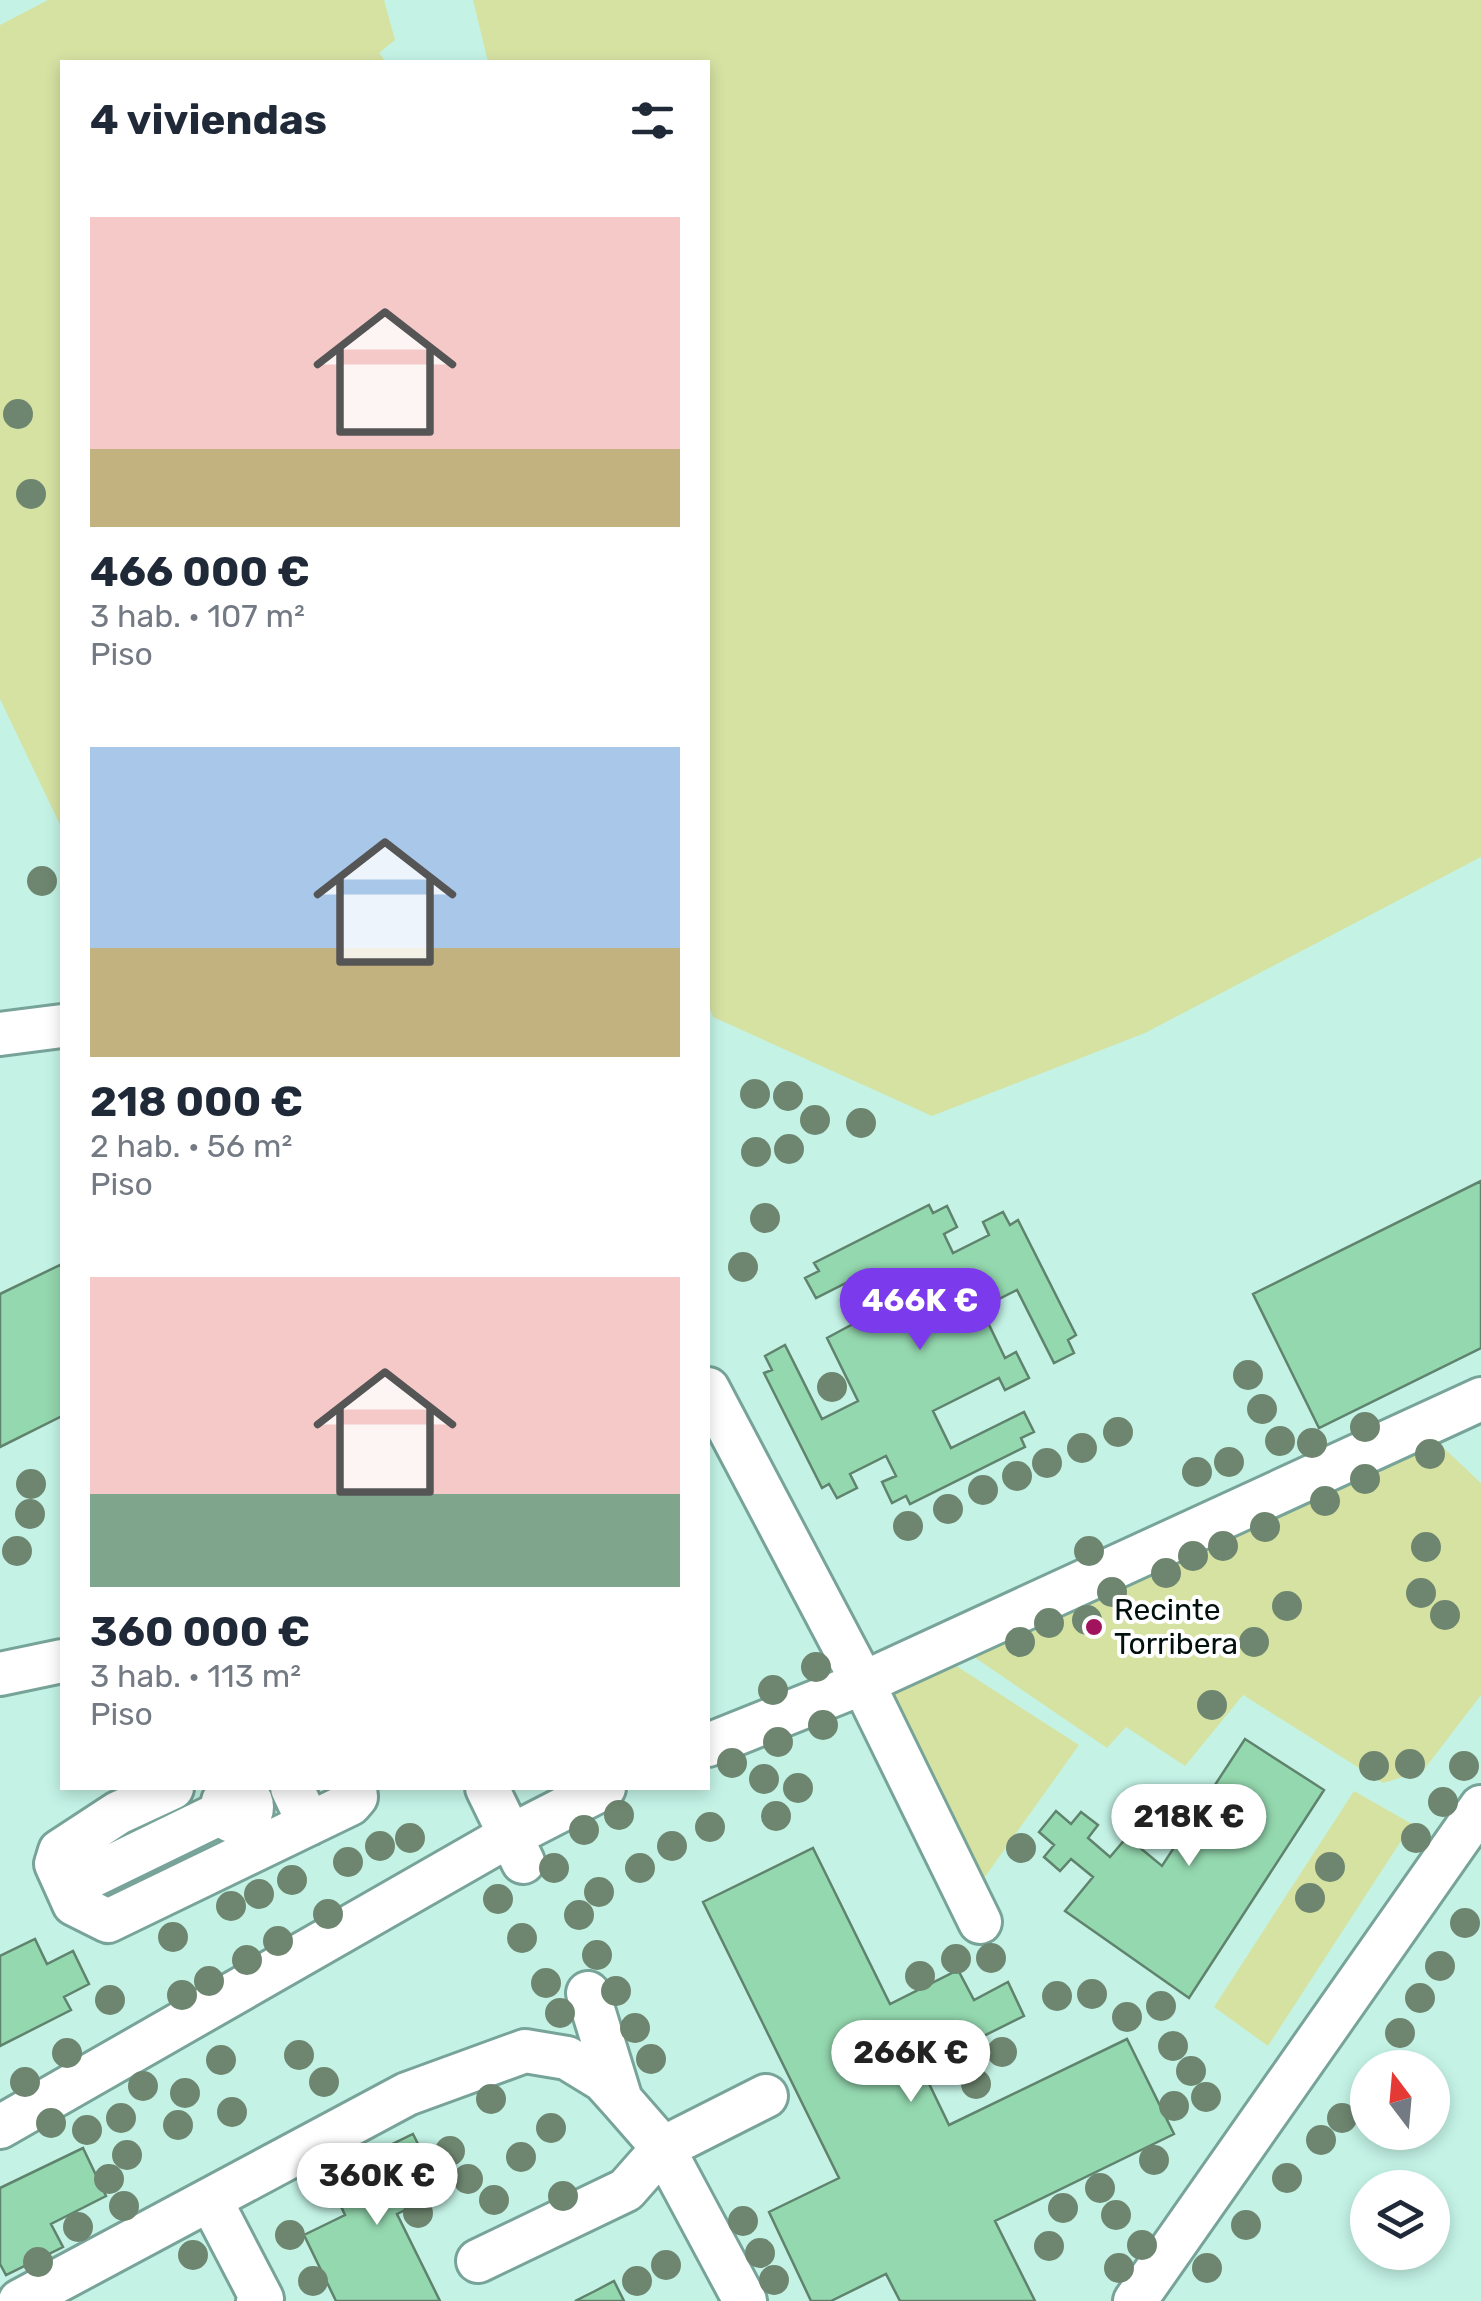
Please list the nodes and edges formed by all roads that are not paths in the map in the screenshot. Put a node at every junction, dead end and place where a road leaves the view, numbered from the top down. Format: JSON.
{"nodes":[{"id":1,"x":60,"y":1026,"type":"edge"},
{"id":2,"x":0,"y":1034,"type":"edge"},
{"id":3,"x":710,"y":1393,"type":"edge"},
{"id":4,"x":1481,"y":1399,"type":"edge"},
{"id":5,"x":60,"y":1661,"type":"edge"},
{"id":6,"x":0,"y":1674,"type":"edge"},
{"id":7,"x":862,"y":1682,"type":"junction"},
{"id":8,"x":710,"y":1744,"type":"edge"},
{"id":9,"x":355,"y":1790,"type":"edge"},
{"id":10,"x":488,"y":1790,"type":"edge"},
{"id":11,"x":601,"y":1790,"type":"edge"},
{"id":12,"x":158,"y":1794,"type":"edge"},
{"id":13,"x":301,"y":1806,"type":"edge"},
{"id":14,"x":1481,"y":1806,"type":"edge"},
{"id":15,"x":245,"y":1808,"type":"edge"},
{"id":16,"x":102,"y":1823,"type":"junction"},
{"id":17,"x":163,"y":1841,"type":"junction"},
{"id":18,"x":517,"y":1849,"type":"junction"},
{"id":19,"x":120,"y":1862,"type":"junction"},
{"id":20,"x":184,"y":1885,"type":"junction"},
{"id":21,"x":67,"y":1888,"type":"junction"},
{"id":22,"x":141,"y":1905,"type":"junction"},
{"id":23,"x":980,"y":1922,"type":"dead end"},
{"id":24,"x":588,"y":1993,"type":"dead end"},
{"id":25,"x":766,"y":2096,"type":"dead end"},
{"id":26,"x":621,"y":2100,"type":"junction"},
{"id":27,"x":0,"y":2127,"type":"edge"},
{"id":28,"x":663,"y":2148,"type":"junction"},
{"id":29,"x":212,"y":2201,"type":"junction"},
{"id":30,"x":478,"y":2261,"type":"dead end"},
{"id":31,"x":20,"y":2301,"type":"edge"},
{"id":32,"x":258,"y":2301,"type":"edge"},
{"id":33,"x":745,"y":2301,"type":"edge"},
{"id":34,"x":1134,"y":2301,"type":"edge"}],
"edges":[{"from":1,"to":2,"type":"lane"},
{"from":3,"to":7,"type":"lane"},
{"from":4,"to":7,"type":"lane"},
{"from":5,"to":6,"type":"lane"},
{"from":7,"to":8,"type":"lane"},
{"from":7,"to":23,"type":"lane"},
{"from":9,"to":13,"type":"lane"},
{"from":10,"to":18,"type":"lane"},
{"from":11,"to":18,"type":"lane"},
{"from":12,"to":16,"type":"lane"},
{"from":12,"to":17,"type":"lane"},
{"from":13,"to":15,"type":"lane"},
{"from":14,"to":34,"type":"lane"},
{"from":15,"to":17,"type":"lane"},
{"from":15,"to":20,"type":"lane"},
{"from":16,"to":19,"type":"lane"},
{"from":16,"to":21,"type":"lane"},
{"from":17,"to":19,"type":"lane"},
{"from":17,"to":20,"type":"lane"},
{"from":18,"to":27,"type":"lane"},
{"from":19,"to":21,"type":"lane"},
{"from":19,"to":22,"type":"lane"},
{"from":20,"to":22,"type":"lane"},
{"from":21,"to":22,"type":"lane"},
{"from":24,"to":26,"type":"lane"},
{"from":25,"to":28,"type":"lane"},
{"from":26,"to":28,"type":"lane"},
{"from":26,"to":29,"type":"lane"},
{"from":28,"to":30,"type":"lane"},
{"from":28,"to":33,"type":"lane"},
{"from":29,"to":31,"type":"lane"},
{"from":29,"to":32,"type":"lane"}]}
